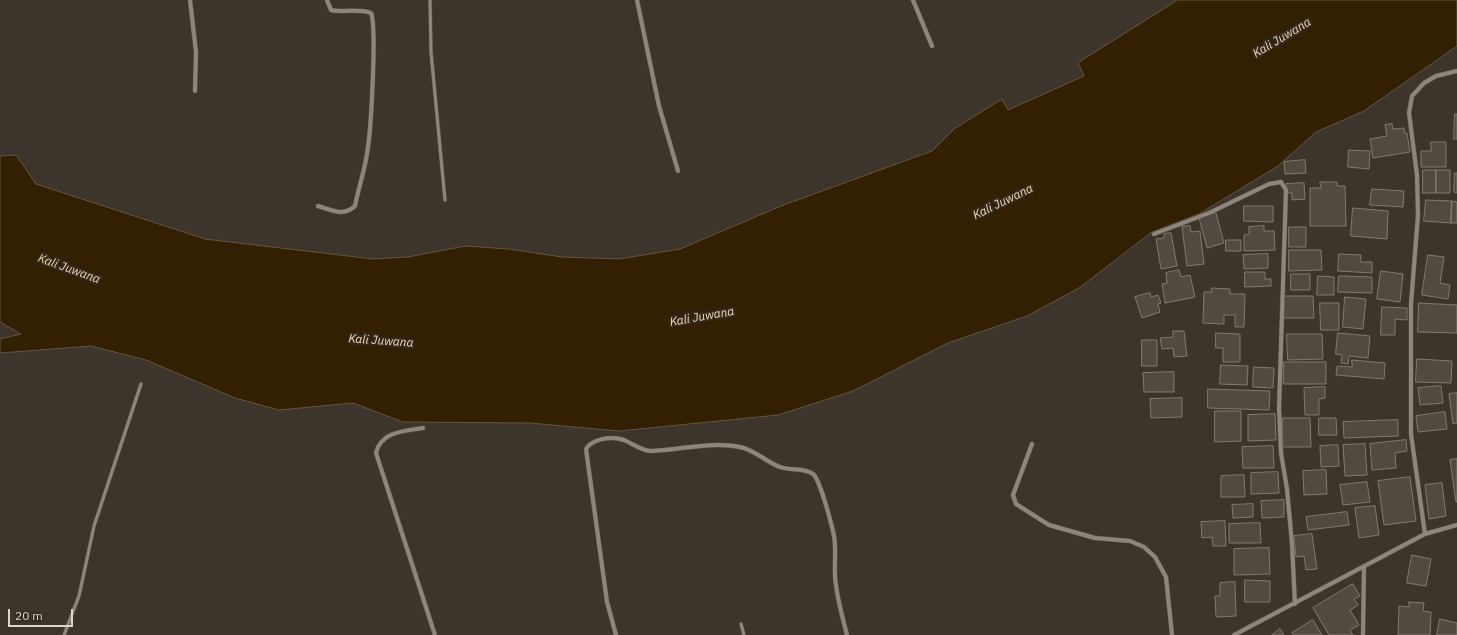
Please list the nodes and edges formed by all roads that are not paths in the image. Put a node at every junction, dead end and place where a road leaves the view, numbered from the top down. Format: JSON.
{"nodes":[{"id":1,"x":190,"y":0,"type":"edge"},
{"id":2,"x":327,"y":0,"type":"edge"},
{"id":3,"x":430,"y":0,"type":"edge"},
{"id":4,"x":637,"y":0,"type":"edge"},
{"id":5,"x":913,"y":0,"type":"edge"},
{"id":6,"x":932,"y":46,"type":"dead end"},
{"id":7,"x":1457,"y":71,"type":"edge"},
{"id":8,"x":195,"y":91,"type":"dead end"},
{"id":9,"x":678,"y":171,"type":"dead end"},
{"id":10,"x":445,"y":200,"type":"dead end"},
{"id":11,"x":318,"y":206,"type":"dead end"},
{"id":12,"x":1154,"y":234,"type":"dead end"},
{"id":13,"x":141,"y":384,"type":"dead end"},
{"id":14,"x":424,"y":428,"type":"dead end"},
{"id":15,"x":1032,"y":444,"type":"dead end"},
{"id":16,"x":1457,"y":525,"type":"edge"},
{"id":17,"x":1425,"y":534,"type":"junction"},
{"id":18,"x":1364,"y":566,"type":"junction"},
{"id":19,"x":1295,"y":604,"type":"junction"},
{"id":20,"x":741,"y":624,"type":"dead end"},
{"id":21,"x":64,"y":635,"type":"edge"},
{"id":22,"x":435,"y":635,"type":"edge"},
{"id":23,"x":616,"y":635,"type":"edge"},
{"id":24,"x":744,"y":635,"type":"edge"},
{"id":25,"x":847,"y":635,"type":"edge"},
{"id":26,"x":1172,"y":635,"type":"edge"},
{"id":27,"x":1234,"y":635,"type":"edge"},
{"id":28,"x":1363,"y":635,"type":"edge"}],
"edges":[{"from":1,"to":8,"type":"street"},
{"from":2,"to":11,"type":"street"},
{"from":3,"to":10,"type":"lane"},
{"from":4,"to":9,"type":"street"},
{"from":5,"to":6,"type":"street"},
{"from":7,"to":17,"type":"street"},
{"from":12,"to":19,"type":"street"},
{"from":13,"to":21,"type":"lane"},
{"from":14,"to":22,"type":"street"},
{"from":15,"to":26,"type":"street"},
{"from":16,"to":17,"type":"street"},
{"from":17,"to":18,"type":"street"},
{"from":18,"to":19,"type":"street"},
{"from":18,"to":28,"type":"street"},
{"from":19,"to":27,"type":"street"},
{"from":20,"to":24,"type":"lane"},
{"from":23,"to":25,"type":"street"}]}
